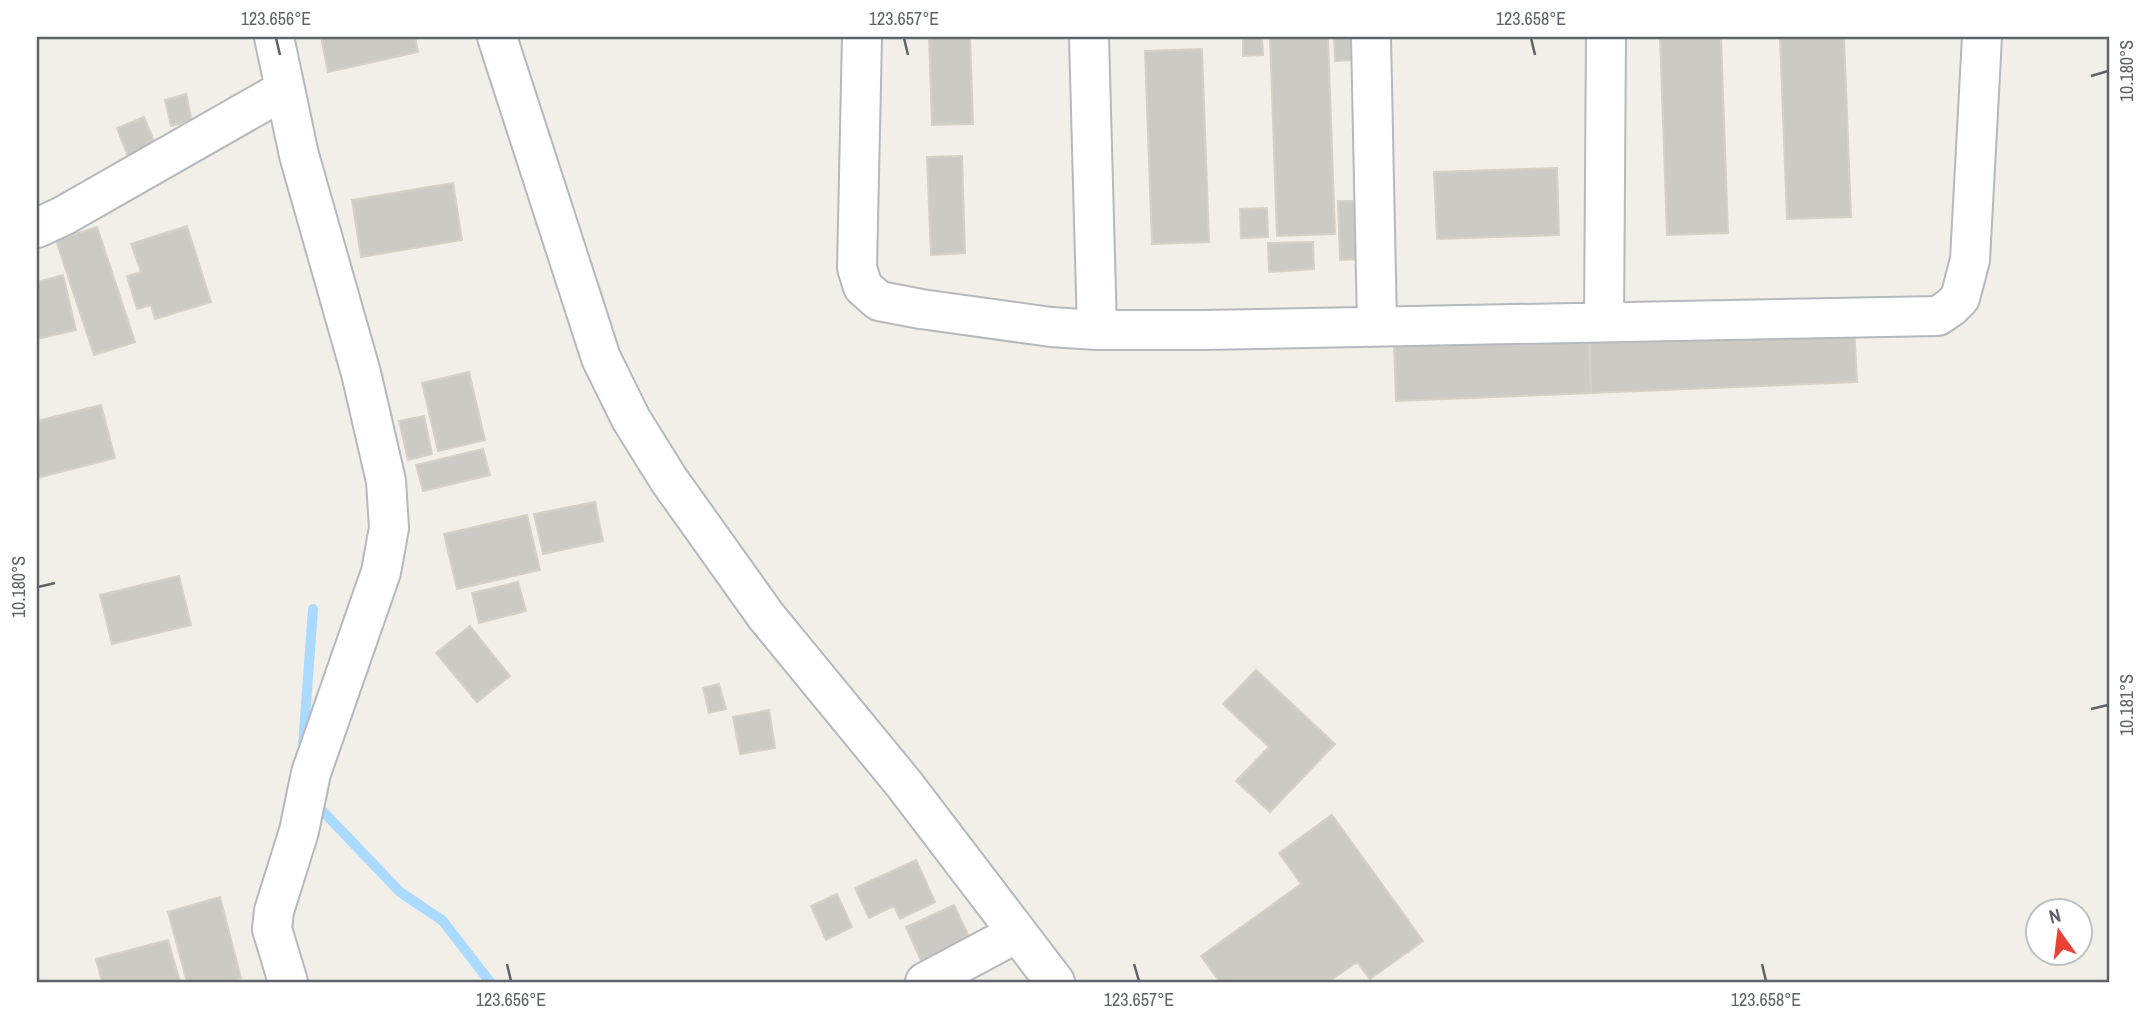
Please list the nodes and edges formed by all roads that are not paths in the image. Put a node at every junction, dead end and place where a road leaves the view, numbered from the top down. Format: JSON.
{"nodes":[{"id":1,"x":274,"y":37,"type":"edge"},
{"id":2,"x":497,"y":37,"type":"edge"},
{"id":3,"x":862,"y":37,"type":"edge"},
{"id":4,"x":1089,"y":37,"type":"edge"},
{"id":5,"x":1371,"y":37,"type":"edge"},
{"id":6,"x":1606,"y":37,"type":"edge"},
{"id":7,"x":1982,"y":37,"type":"edge"},
{"id":8,"x":284,"y":90,"type":"junction"},
{"id":9,"x":37,"y":228,"type":"edge"},
{"id":10,"x":1604,"y":322,"type":"junction"},
{"id":11,"x":1377,"y":325,"type":"junction"},
{"id":12,"x":1097,"y":330,"type":"junction"},
{"id":13,"x":1017,"y":933,"type":"junction"},
{"id":14,"x":288,"y":982,"type":"edge"},
{"id":15,"x":925,"y":982,"type":"edge"},
{"id":16,"x":1055,"y":982,"type":"edge"}],
"edges":[{"from":1,"to":8,"type":"street"},
{"from":2,"to":13,"type":"street"},
{"from":3,"to":12,"type":"street"},
{"from":4,"to":12,"type":"street"},
{"from":5,"to":11,"type":"street"},
{"from":6,"to":10,"type":"street"},
{"from":7,"to":10,"type":"street"},
{"from":8,"to":9,"type":"street"},
{"from":8,"to":14,"type":"street"},
{"from":10,"to":11,"type":"street"},
{"from":11,"to":12,"type":"street"},
{"from":13,"to":15,"type":"street"},
{"from":13,"to":16,"type":"street"}]}
